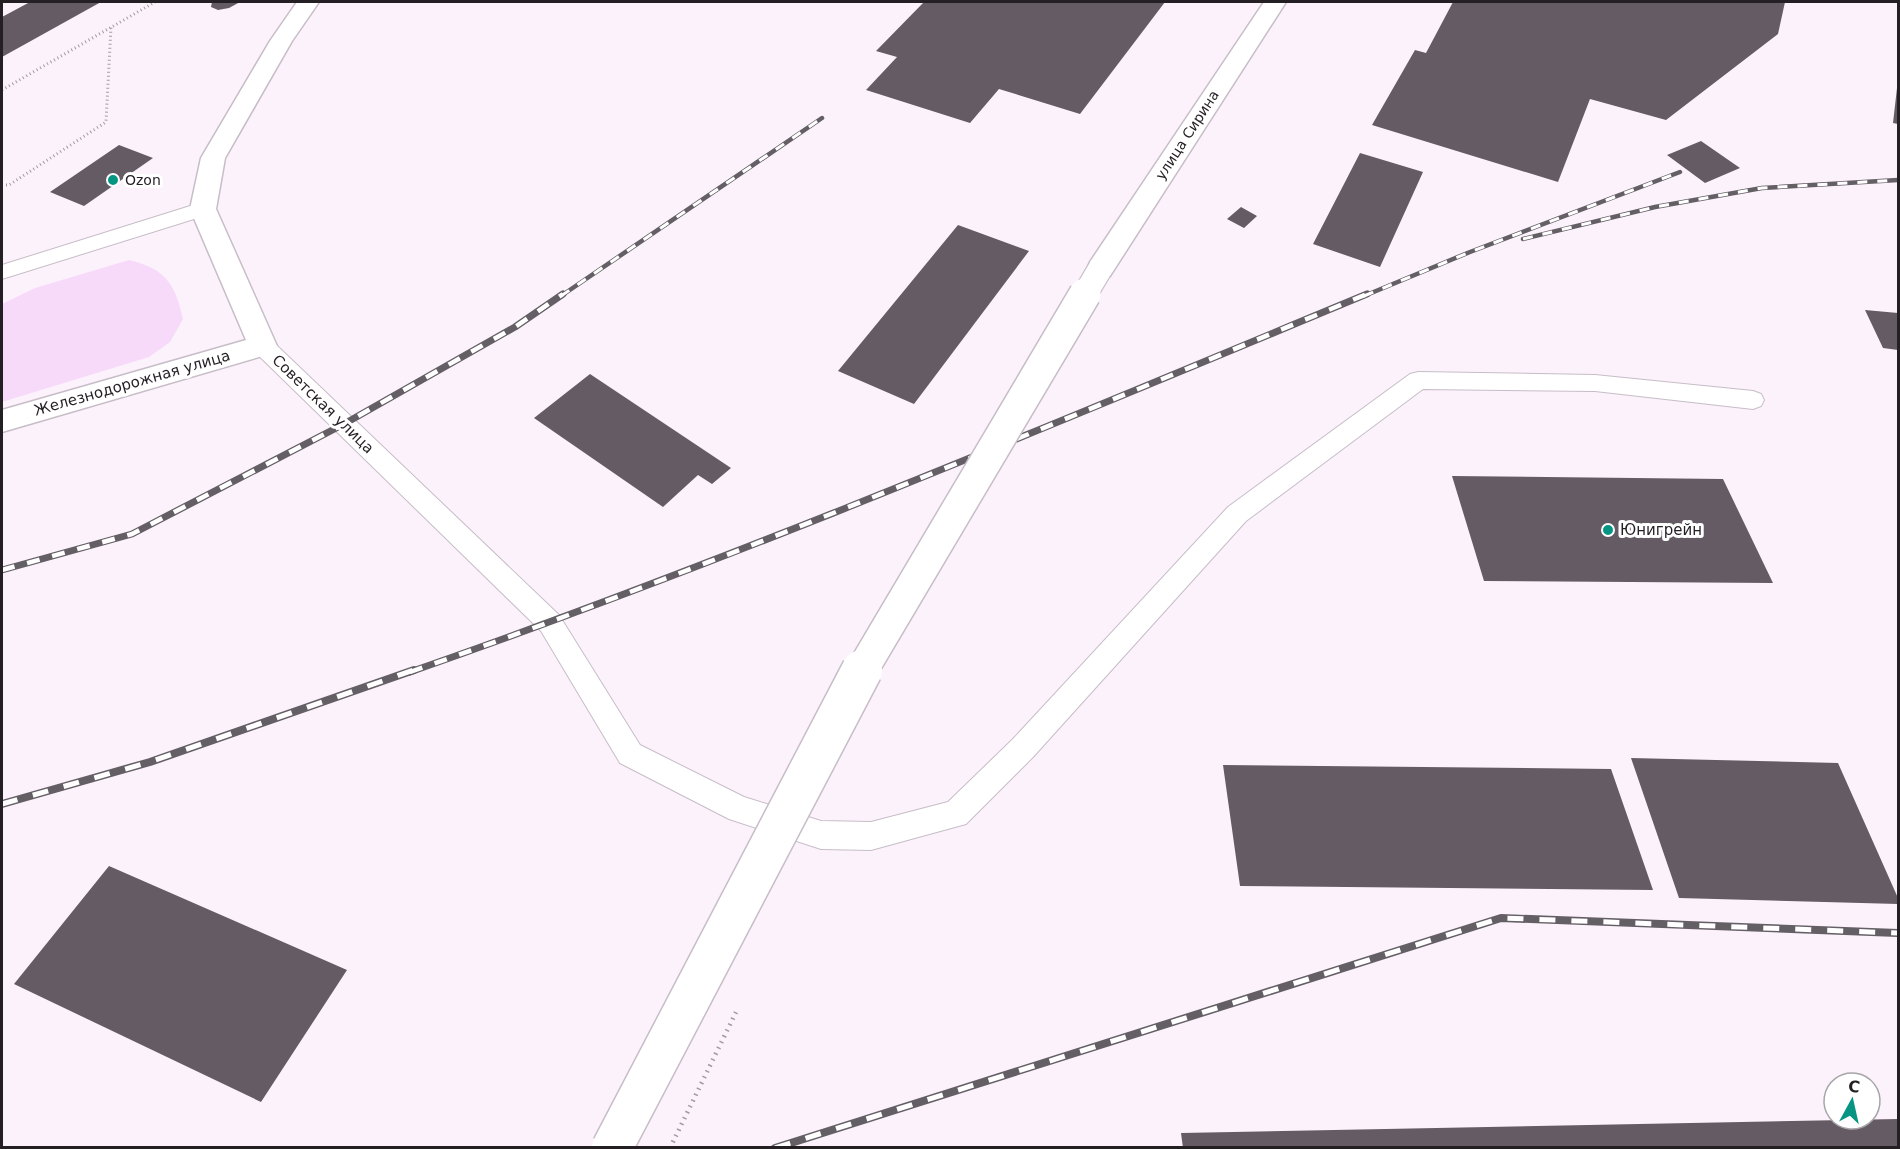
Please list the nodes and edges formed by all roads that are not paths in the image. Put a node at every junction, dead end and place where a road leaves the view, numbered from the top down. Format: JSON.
{"nodes":[{"id":1,"x":308,"y":2,"type":"edge"},
{"id":2,"x":1275,"y":2,"type":"edge"},
{"id":3,"x":203,"y":209,"type":"junction"},
{"id":4,"x":2,"y":272,"type":"edge"},
{"id":5,"x":263,"y":346,"type":"junction"},
{"id":6,"x":1753,"y":400,"type":"dead end"},
{"id":7,"x":2,"y":421,"type":"edge"},
{"id":8,"x":612,"y":1148,"type":"edge"}],
"edges":[{"from":1,"to":3,"type":"street"},
{"from":2,"to":8,"type":"street","name":"улица Сирина","bridge":true},
{"from":3,"to":4,"type":"lane"},
{"from":3,"to":5,"type":"street","name":"Советская улица"},
{"from":5,"to":6,"type":"lane","name":"Советская улица"},
{"from":5,"to":7,"type":"street","name":"Железнодорожная улица"}]}
